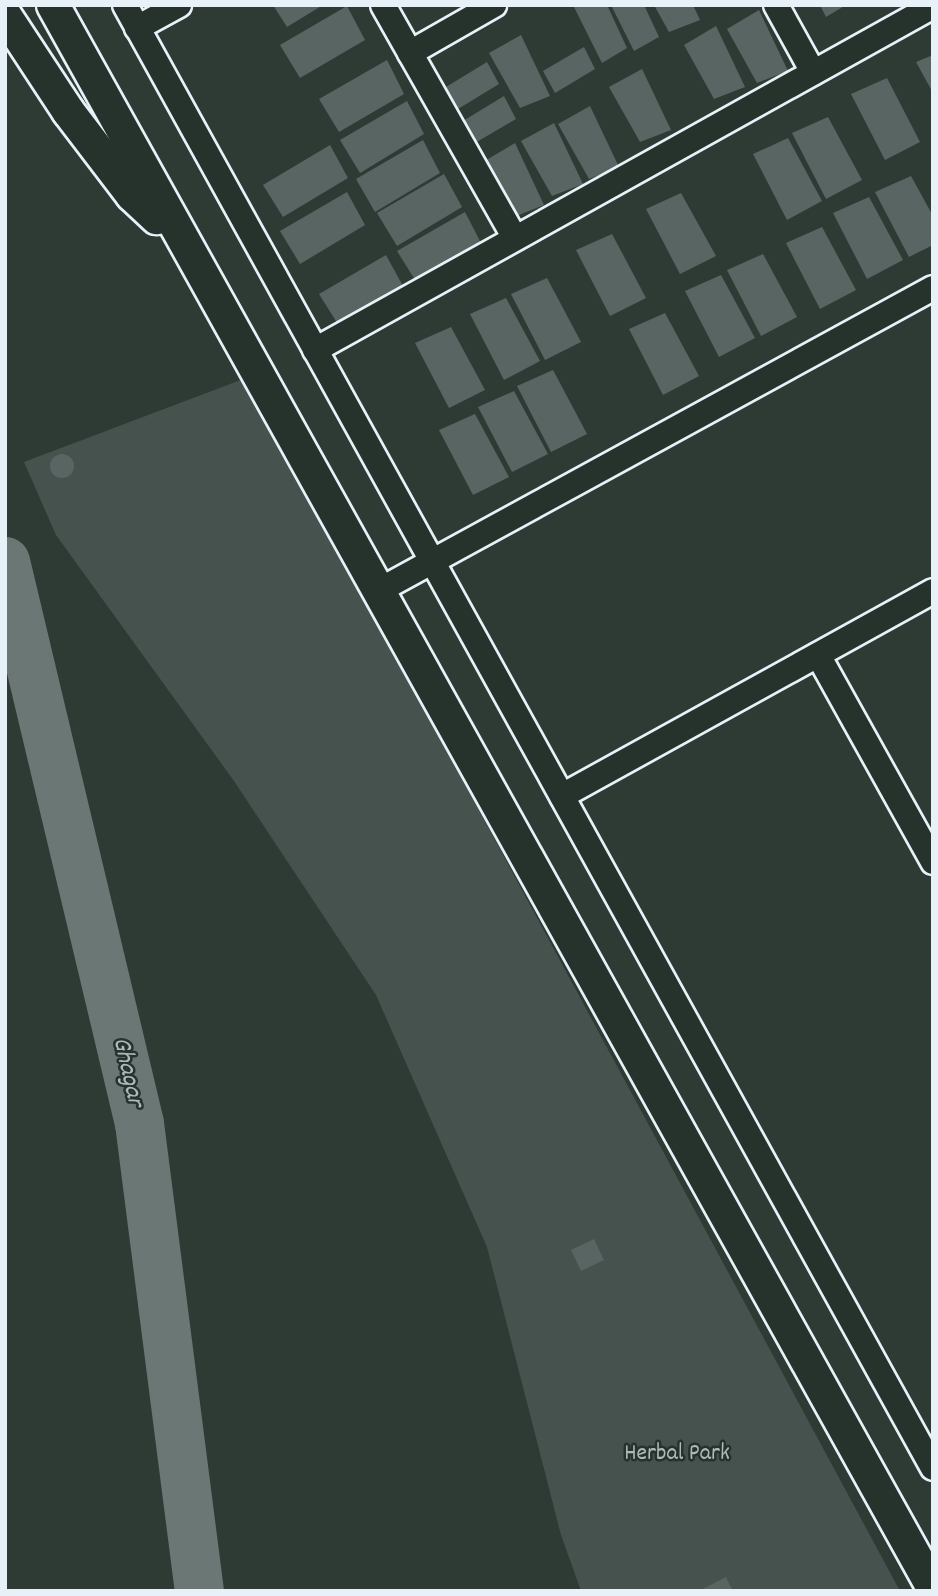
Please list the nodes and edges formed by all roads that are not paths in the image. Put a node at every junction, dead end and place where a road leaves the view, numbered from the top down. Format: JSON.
{"nodes":[{"id":1,"x":53,"y":5,"type":"edge"},
{"id":2,"x":125,"y":5,"type":"edge"},
{"id":3,"x":179,"y":5,"type":"edge"},
{"id":4,"x":383,"y":5,"type":"edge"},
{"id":5,"x":494,"y":5,"type":"edge"},
{"id":6,"x":776,"y":5,"type":"edge"},
{"id":7,"x":933,"y":6,"type":"edge"},
{"id":8,"x":5,"y":15,"type":"edge"},
{"id":9,"x":137,"y":28,"type":"junction"},
{"id":10,"x":410,"y":53,"type":"junction"},
{"id":11,"x":813,"y":72,"type":"junction"},
{"id":12,"x":179,"y":238,"type":"junction"},
{"id":13,"x":515,"y":238,"type":"junction"},
{"id":14,"x":933,"y":288,"type":"edge"},
{"id":15,"x":315,"y":350,"type":"junction"},
{"id":16,"x":432,"y":562,"type":"junction"},
{"id":17,"x":380,"y":590,"type":"junction"},
{"id":18,"x":933,"y":591,"type":"edge"},
{"id":19,"x":818,"y":655,"type":"junction"},
{"id":20,"x":562,"y":796,"type":"junction"},
{"id":21,"x":933,"y":862,"type":"edge"},
{"id":22,"x":933,"y":1468,"type":"edge"},
{"id":23,"x":933,"y":1588,"type":"edge"}],
"edges":[{"from":1,"to":12,"type":"street"},
{"from":2,"to":9,"type":"street"},
{"from":3,"to":9,"type":"street"},
{"from":4,"to":10,"type":"street"},
{"from":5,"to":10,"type":"street"},
{"from":6,"to":11,"type":"street"},
{"from":7,"to":11,"type":"street"},
{"from":8,"to":12,"type":"street"},
{"from":9,"to":15,"type":"street"},
{"from":10,"to":13,"type":"street"},
{"from":11,"to":13,"type":"street"},
{"from":12,"to":17,"type":"street"},
{"from":13,"to":15,"type":"street"},
{"from":14,"to":16,"type":"street"},
{"from":15,"to":16,"type":"street"},
{"from":16,"to":17,"type":"street"},
{"from":16,"to":20,"type":"street"},
{"from":17,"to":23,"type":"street"},
{"from":18,"to":19,"type":"street"},
{"from":19,"to":20,"type":"street"},
{"from":19,"to":21,"type":"street"},
{"from":20,"to":22,"type":"street"}]}
